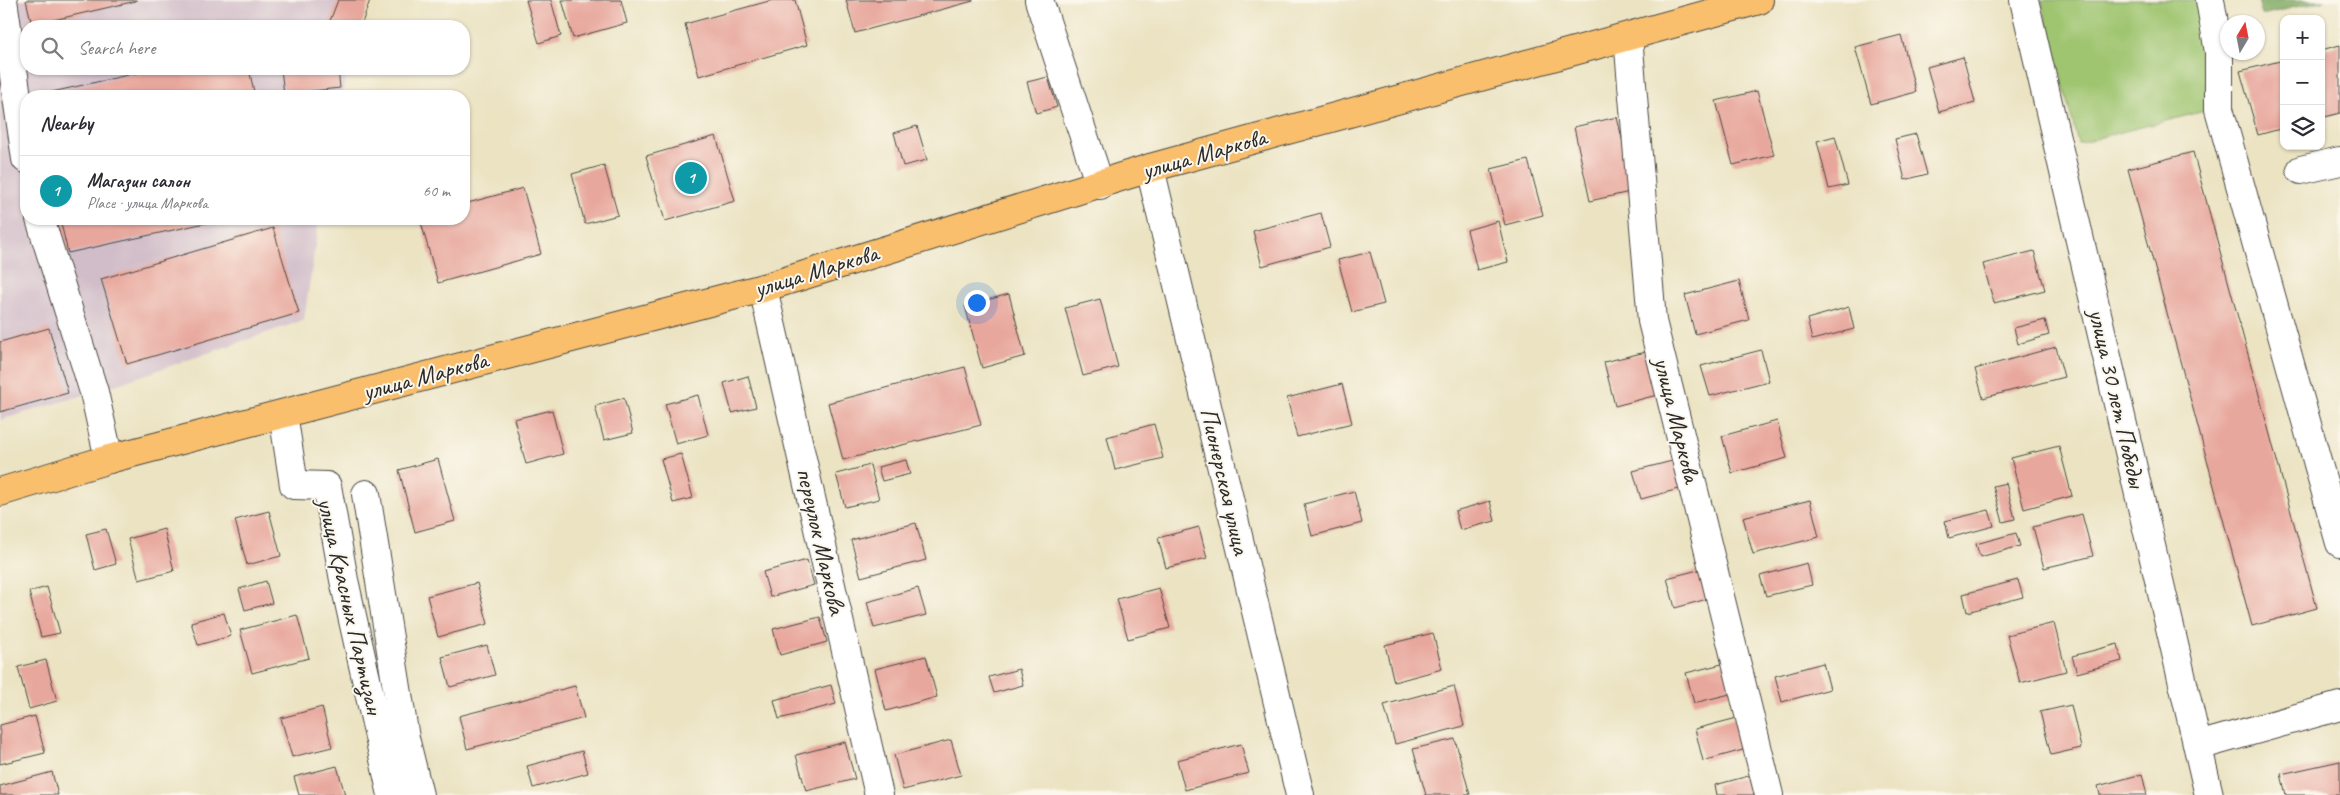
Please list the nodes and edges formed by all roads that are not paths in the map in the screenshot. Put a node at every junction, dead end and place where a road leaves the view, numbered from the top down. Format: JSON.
{"nodes":[{"id":1,"x":3,"y":0,"type":"edge"},
{"id":2,"x":1039,"y":0,"type":"edge"},
{"id":3,"x":1759,"y":0,"type":"edge"},
{"id":4,"x":2024,"y":0,"type":"edge"},
{"id":5,"x":2210,"y":0,"type":"edge"},
{"id":6,"x":1628,"y":37,"type":"junction"},
{"id":7,"x":20,"y":118,"type":"edge"},
{"id":8,"x":2340,"y":160,"type":"edge"},
{"id":9,"x":1150,"y":168,"type":"junction"},
{"id":10,"x":2301,"y":170,"type":"dead end"},
{"id":11,"x":1100,"y":185,"type":"junction"},
{"id":12,"x":42,"y":225,"type":"edge"},
{"id":13,"x":763,"y":288,"type":"junction"},
{"id":14,"x":283,"y":414,"type":"junction"},
{"id":15,"x":109,"y":459,"type":"junction"},
{"id":16,"x":0,"y":492,"type":"edge"},
{"id":17,"x":366,"y":494,"type":"dead end"},
{"id":18,"x":2340,"y":543,"type":"edge"},
{"id":19,"x":2340,"y":706,"type":"edge"},
{"id":20,"x":2198,"y":746,"type":"junction"},
{"id":21,"x":392,"y":795,"type":"edge"},
{"id":22,"x":419,"y":795,"type":"edge"},
{"id":23,"x":879,"y":795,"type":"edge"},
{"id":24,"x":1300,"y":795,"type":"edge"},
{"id":25,"x":1769,"y":795,"type":"edge"},
{"id":26,"x":2209,"y":795,"type":"edge"}],
"edges":[{"from":1,"to":7,"type":"street"},
{"from":2,"to":11,"type":"street"},
{"from":3,"to":6,"type":"main road","name":"улица Маркова"},
{"from":4,"to":20,"type":"street","name":"улица 30 лет Победы"},
{"from":5,"to":18,"type":"street"},
{"from":6,"to":9,"type":"main road","name":"улица Маркова"},
{"from":6,"to":25,"type":"street","name":"улица Маркова"},
{"from":8,"to":10,"type":"street"},
{"from":9,"to":11,"type":"main road","name":"улица Маркова"},
{"from":9,"to":24,"type":"street","name":"Пионерская улица"},
{"from":11,"to":13,"type":"main road","name":"улица Маркова"},
{"from":12,"to":15,"type":"street"},
{"from":13,"to":14,"type":"main road","name":"улица Маркова"},
{"from":13,"to":23,"type":"street","name":"переулок Маркова"},
{"from":14,"to":15,"type":"main road","name":"улица Маркова"},
{"from":14,"to":21,"type":"street","name":"улица Красных Партизан"},
{"from":15,"to":16,"type":"main road","name":"улица Маркова"},
{"from":17,"to":22,"type":"street","name":"улица Красных Партизан"},
{"from":19,"to":20,"type":"street"},
{"from":20,"to":26,"type":"street","name":"улица 30 лет Победы"}]}
